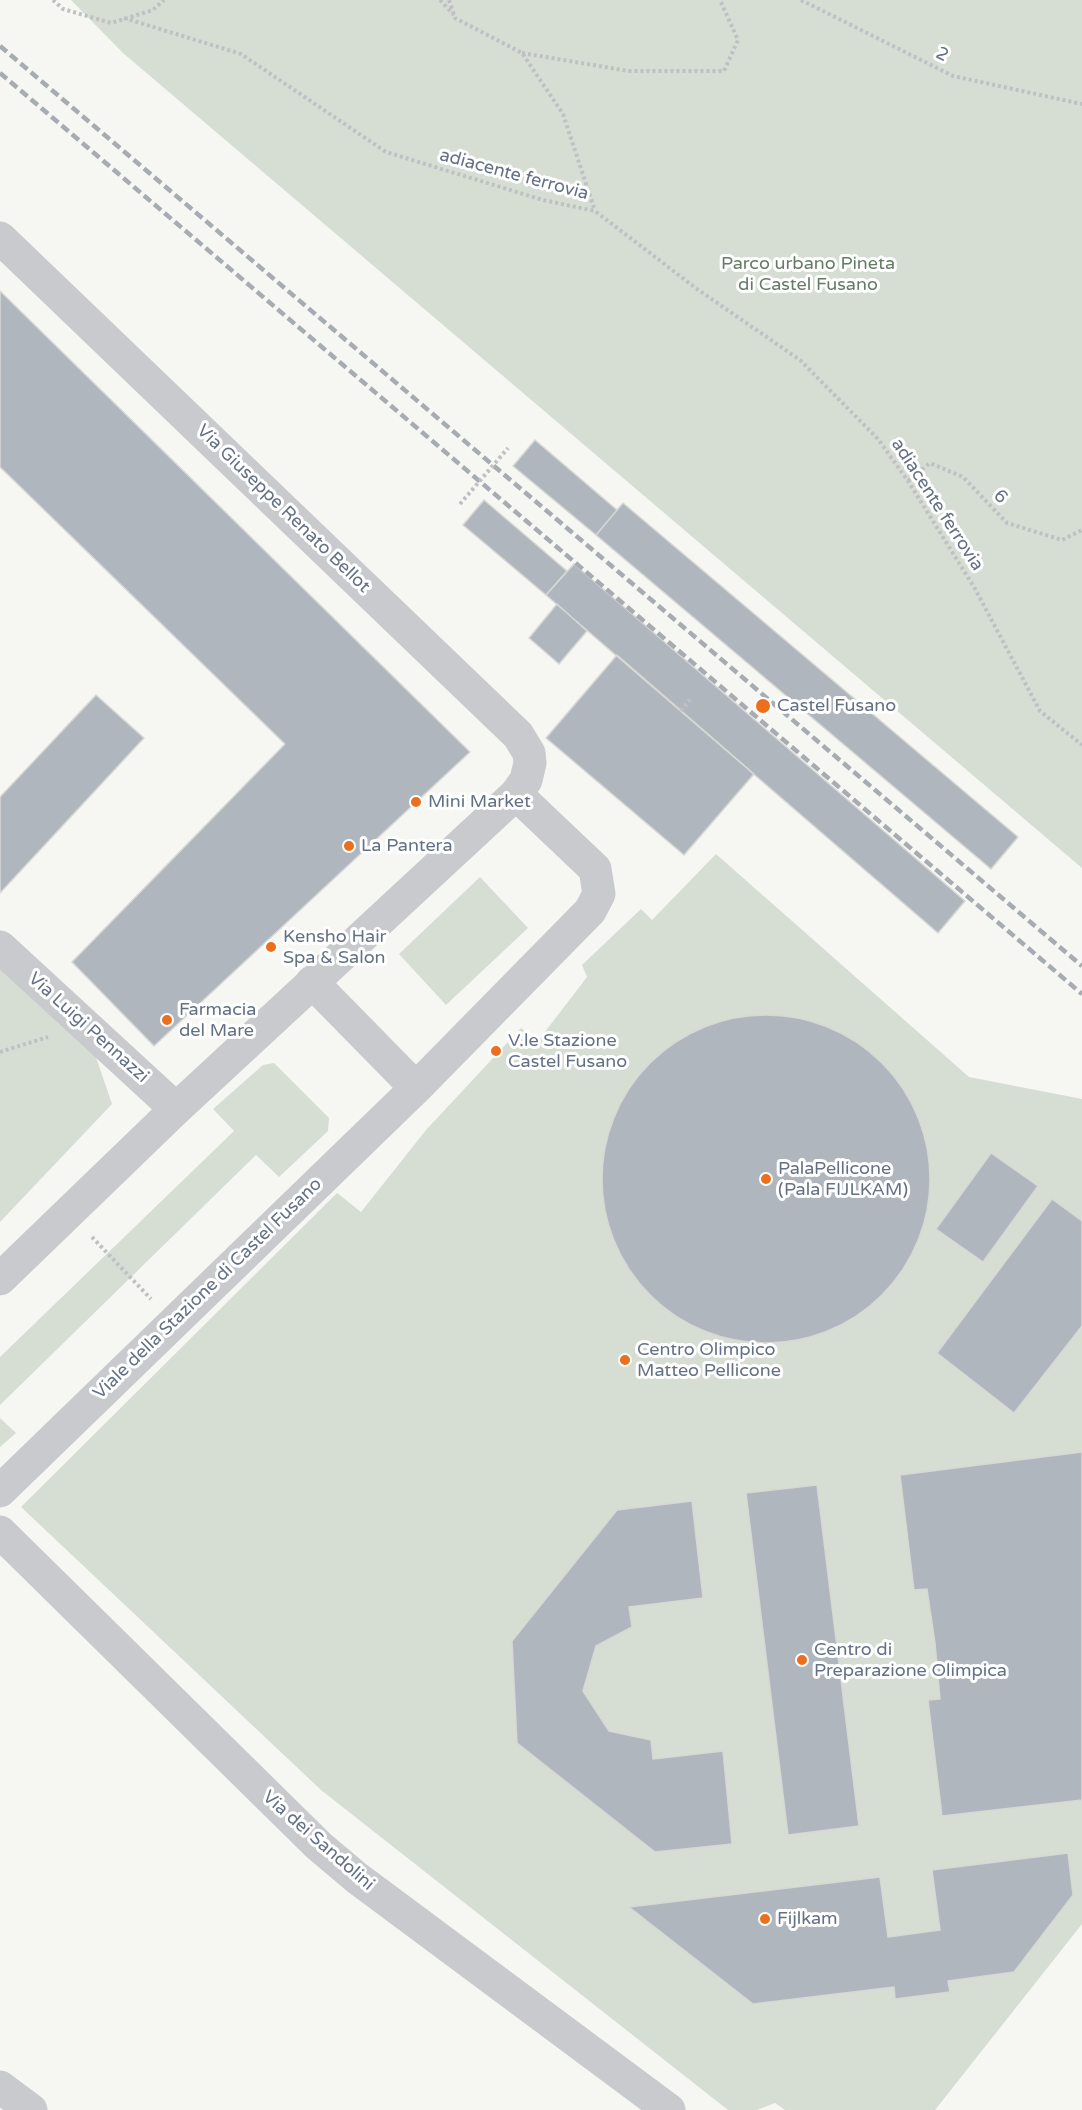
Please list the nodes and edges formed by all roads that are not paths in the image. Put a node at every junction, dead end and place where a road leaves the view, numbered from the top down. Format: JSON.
{"nodes":[{"id":1,"x":0,"y":238,"type":"edge"},
{"id":2,"x":516,"y":794,"type":"junction"},
{"id":3,"x":0,"y":947,"type":"edge"},
{"id":4,"x":312,"y":982,"type":"junction"},
{"id":5,"x":416,"y":1088,"type":"junction"},
{"id":6,"x":176,"y":1109,"type":"junction"},
{"id":7,"x":0,"y":1279,"type":"edge"},
{"id":8,"x":0,"y":1491,"type":"edge"},
{"id":9,"x":0,"y":1532,"type":"edge"},
{"id":10,"x":0,"y":2088,"type":"edge"},
{"id":11,"x":31,"y":2110,"type":"edge"},
{"id":12,"x":669,"y":2110,"type":"edge"}],
"edges":[{"from":1,"to":2,"type":"street","name":"Via Giuseppe Renato Bellot"},
{"from":2,"to":4,"type":"street"},
{"from":2,"to":5,"type":"street","name":"Viale della Stazione di Castel Fusano"},
{"from":3,"to":6,"type":"street","name":"Via Luigi Pennazzi"},
{"from":4,"to":5,"type":"street"},
{"from":4,"to":6,"type":"street"},
{"from":5,"to":8,"type":"street","name":"Viale della Stazione di Castel Fusano"},
{"from":6,"to":7,"type":"street"},
{"from":9,"to":12,"type":"street","name":"Via dei Sandolini"},
{"from":10,"to":11,"type":"street"}]}
